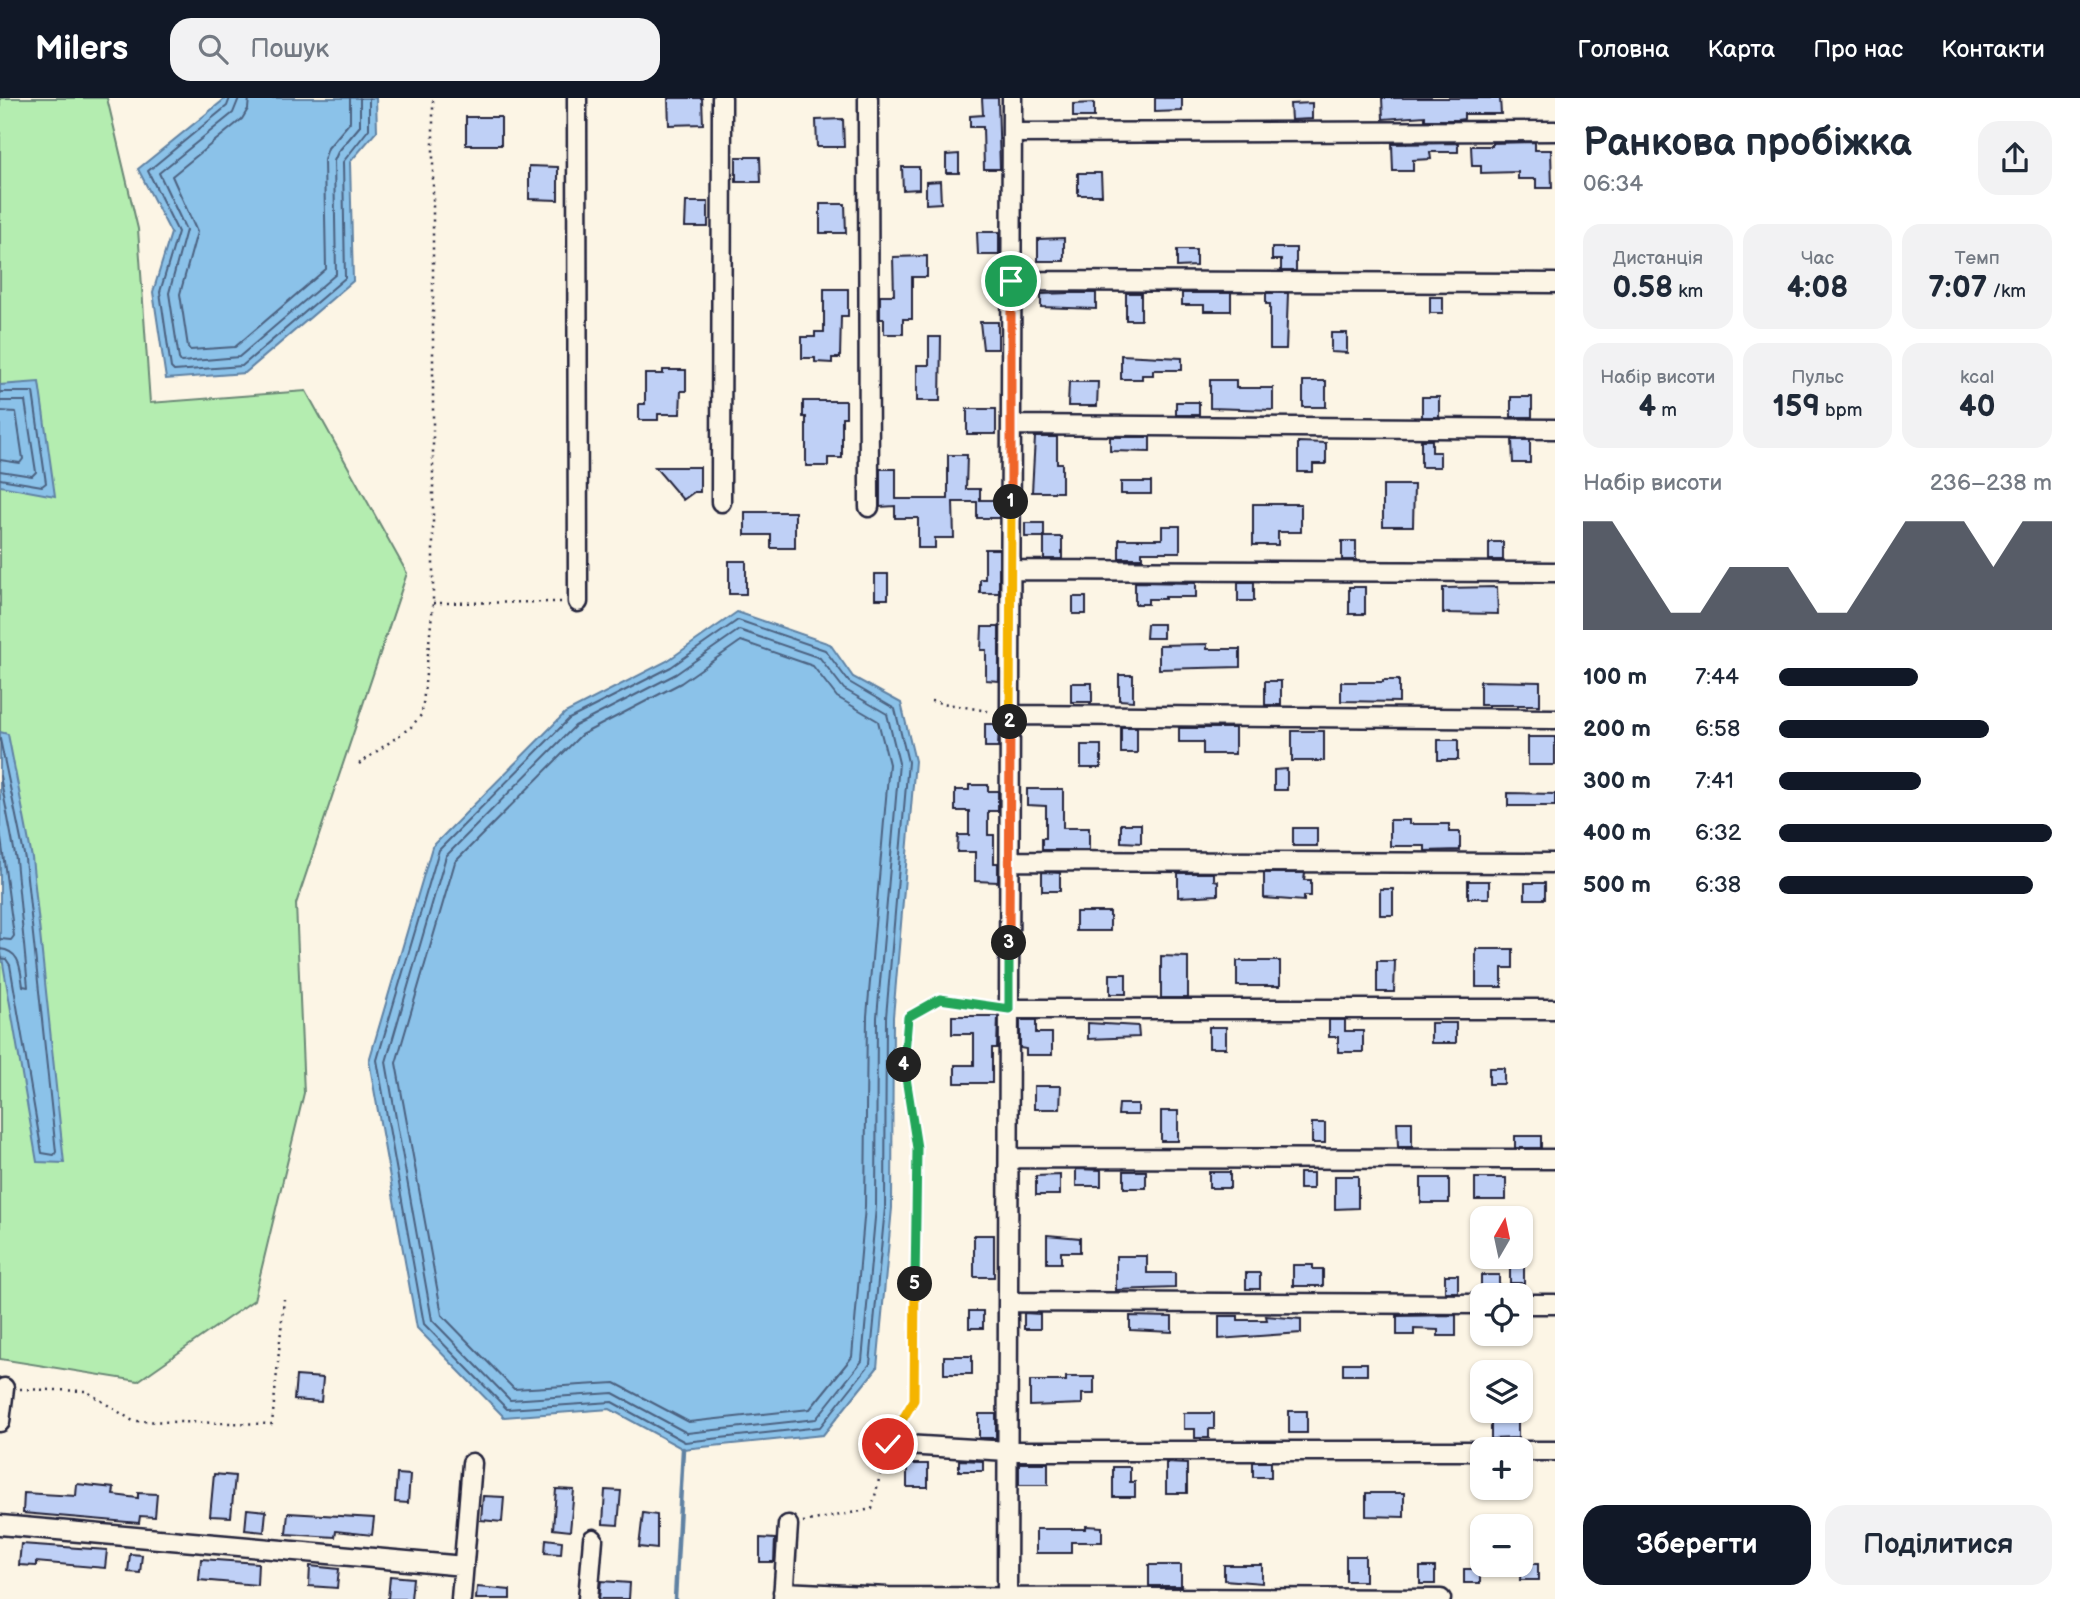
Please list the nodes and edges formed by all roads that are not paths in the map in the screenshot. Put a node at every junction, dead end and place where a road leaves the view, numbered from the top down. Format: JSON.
{"nodes":[{"id":1,"x":577,"y":98,"type":"edge"},
{"id":2,"x":722,"y":98,"type":"edge"},
{"id":3,"x":868,"y":98,"type":"edge"},
{"id":4,"x":1012,"y":98,"type":"edge"},
{"id":5,"x":1555,"y":131,"type":"edge"},
{"id":6,"x":1012,"y":133,"type":"junction"},
{"id":7,"x":1011,"y":281,"type":"junction"},
{"id":8,"x":1555,"y":283,"type":"edge"},
{"id":9,"x":1011,"y":425,"type":"junction"},
{"id":10,"x":1555,"y":429,"type":"edge"},
{"id":11,"x":721,"y":502,"type":"dead end"},
{"id":12,"x":869,"y":507,"type":"dead end"},
{"id":13,"x":1011,"y":570,"type":"junction"},
{"id":14,"x":1555,"y":572,"type":"edge"},
{"id":15,"x":578,"y":602,"type":"road end"},
{"id":16,"x":1010,"y":715,"type":"junction"},
{"id":17,"x":1555,"y":719,"type":"edge"},
{"id":18,"x":1010,"y":861,"type":"junction"},
{"id":19,"x":1555,"y":863,"type":"edge"},
{"id":20,"x":1009,"y":1009,"type":"junction"},
{"id":21,"x":1555,"y":1009,"type":"edge"},
{"id":22,"x":1009,"y":1158,"type":"junction"},
{"id":23,"x":1555,"y":1159,"type":"edge"},
{"id":24,"x":1009,"y":1302,"type":"junction"},
{"id":25,"x":1470,"y":1304,"type":"edge"},
{"id":26,"x":1533,"y":1304,"type":"edge"},
{"id":27,"x":1555,"y":1304,"type":"edge"},
{"id":28,"x":4,"y":1388,"type":"road end"},
{"id":29,"x":0,"y":1422,"type":"edge"},
{"id":30,"x":888,"y":1444,"type":"road end"},
{"id":31,"x":1008,"y":1451,"type":"junction"},
{"id":32,"x":1470,"y":1451,"type":"edge"},
{"id":33,"x":1533,"y":1451,"type":"edge"},
{"id":34,"x":1555,"y":1451,"type":"edge"},
{"id":35,"x":472,"y":1462,"type":"dead end"},
{"id":36,"x":0,"y":1525,"type":"edge"},
{"id":37,"x":788,"y":1525,"type":"road end"},
{"id":38,"x":593,"y":1539,"type":"dead end"},
{"id":39,"x":464,"y":1566,"type":"junction"},
{"id":40,"x":783,"y":1595,"type":"edge"},
{"id":41,"x":888,"y":1598,"type":"edge"},
{"id":42,"x":1007,"y":1598,"type":"edge"},
{"id":43,"x":461,"y":1599,"type":"edge"},
{"id":44,"x":587,"y":1599,"type":"edge"},
{"id":45,"x":1441,"y":1599,"type":"edge"}],
"edges":[{"from":1,"to":15,"type":"street"},
{"from":2,"to":11,"type":"street"},
{"from":3,"to":12,"type":"street"},
{"from":4,"to":6,"type":"street"},
{"from":5,"to":6,"type":"street"},
{"from":6,"to":7,"type":"street"},
{"from":7,"to":8,"type":"street"},
{"from":7,"to":9,"type":"street"},
{"from":9,"to":10,"type":"street"},
{"from":9,"to":13,"type":"street"},
{"from":13,"to":14,"type":"street"},
{"from":13,"to":16,"type":"street"},
{"from":16,"to":17,"type":"street"},
{"from":16,"to":18,"type":"street"},
{"from":18,"to":19,"type":"street"},
{"from":18,"to":20,"type":"street"},
{"from":20,"to":21,"type":"street"},
{"from":20,"to":22,"type":"street"},
{"from":22,"to":23,"type":"street"},
{"from":22,"to":24,"type":"street"},
{"from":24,"to":25,"type":"street"},
{"from":24,"to":31,"type":"street"},
{"from":26,"to":27,"type":"street"},
{"from":28,"to":29,"type":"street"},
{"from":30,"to":31,"type":"street"},
{"from":31,"to":32,"type":"street"},
{"from":31,"to":42,"type":"street"},
{"from":33,"to":34,"type":"street"},
{"from":35,"to":39,"type":"street"},
{"from":36,"to":39,"type":"street"},
{"from":37,"to":40,"type":"street"},
{"from":38,"to":44,"type":"street"},
{"from":39,"to":43,"type":"street"},
{"from":40,"to":41,"type":"street"},
{"from":41,"to":42,"type":"street"},
{"from":42,"to":45,"type":"street"}]}
